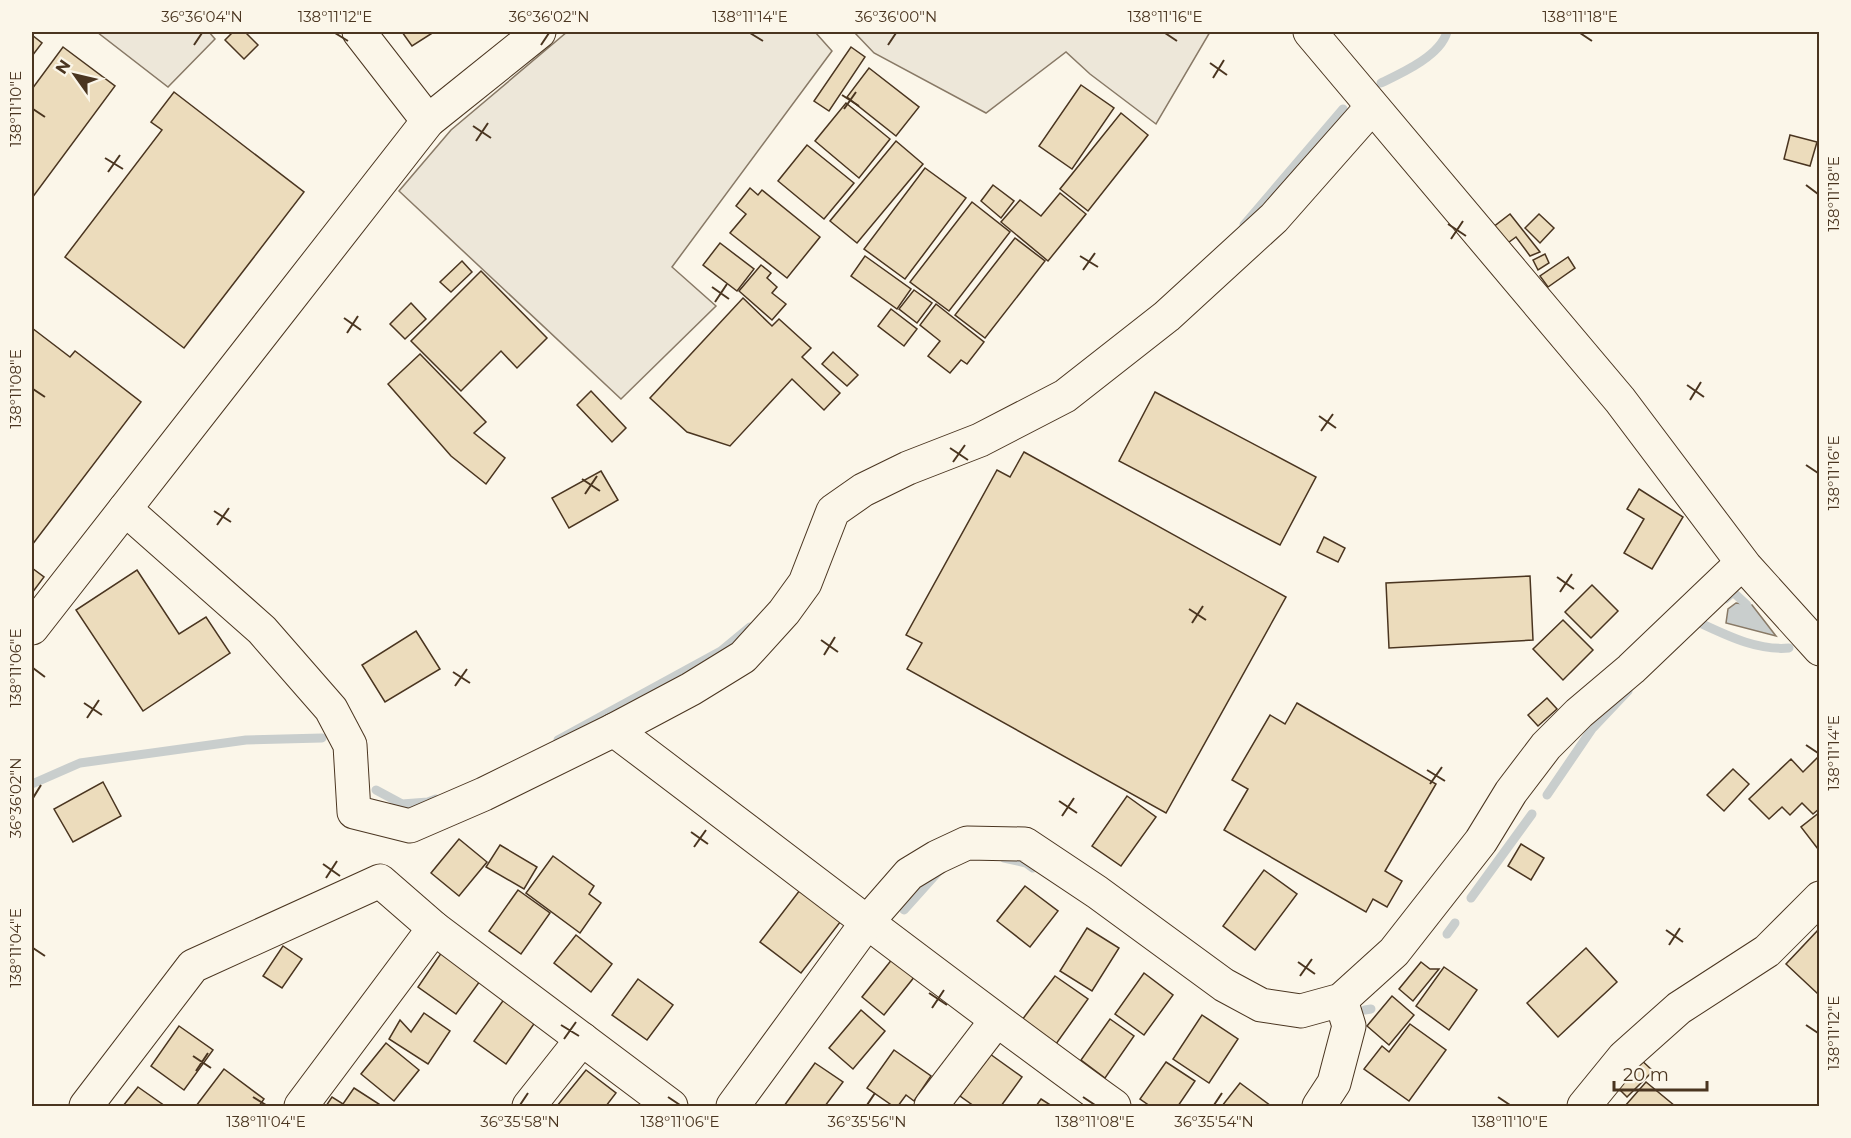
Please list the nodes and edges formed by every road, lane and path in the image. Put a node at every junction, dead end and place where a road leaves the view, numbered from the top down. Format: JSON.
{"nodes":[{"id":1,"x":358,"y":32,"type":"edge"},
{"id":2,"x":539,"y":32,"type":"edge"},
{"id":3,"x":1310,"y":32,"type":"edge"},
{"id":4,"x":1372,"y":107,"type":"junction"},
{"id":5,"x":428,"y":121,"type":"junction"},
{"id":6,"x":125,"y":509,"type":"junction"},
{"id":7,"x":1742,"y":563,"type":"junction"},
{"id":8,"x":32,"y":628,"type":"edge"},
{"id":9,"x":1820,"y":649,"type":"edge"},
{"id":10,"x":614,"y":730,"type":"junction"},
{"id":11,"x":1820,"y":898,"type":"edge"},
{"id":12,"x":868,"y":921,"type":"junction"},
{"id":13,"x":434,"y":928,"type":"junction"},
{"id":14,"x":1341,"y":1000,"type":"junction"},
{"id":15,"x":996,"y":1021,"type":"junction"},
{"id":16,"x":582,"y":1039,"type":"junction"},
{"id":17,"x":86,"y":1107,"type":"edge"},
{"id":18,"x":301,"y":1107,"type":"edge"},
{"id":19,"x":529,"y":1107,"type":"edge"},
{"id":20,"x":671,"y":1107,"type":"edge"},
{"id":21,"x":733,"y":1107,"type":"edge"},
{"id":22,"x":932,"y":1107,"type":"edge"},
{"id":23,"x":1114,"y":1107,"type":"edge"},
{"id":24,"x":1319,"y":1107,"type":"edge"},
{"id":25,"x":1584,"y":1107,"type":"edge"}],
"edges":[{"from":1,"to":5,"type":"street"},
{"from":2,"to":5,"type":"street"},
{"from":3,"to":4,"type":"street"},
{"from":4,"to":7,"type":"street"},
{"from":4,"to":10,"type":"street"},
{"from":5,"to":6,"type":"street"},
{"from":6,"to":8,"type":"street"},
{"from":6,"to":10,"type":"street"},
{"from":7,"to":9,"type":"street"},
{"from":7,"to":14,"type":"street"},
{"from":10,"to":12,"type":"street"},
{"from":11,"to":25,"type":"street"},
{"from":12,"to":14,"type":"street"},
{"from":12,"to":15,"type":"street"},
{"from":12,"to":21,"type":"street"},
{"from":13,"to":16,"type":"street"},
{"from":13,"to":17,"type":"street"},
{"from":13,"to":18,"type":"street"},
{"from":14,"to":24,"type":"street"},
{"from":15,"to":22,"type":"street"},
{"from":15,"to":23,"type":"street"},
{"from":16,"to":19,"type":"street"},
{"from":16,"to":20,"type":"street"}]}
